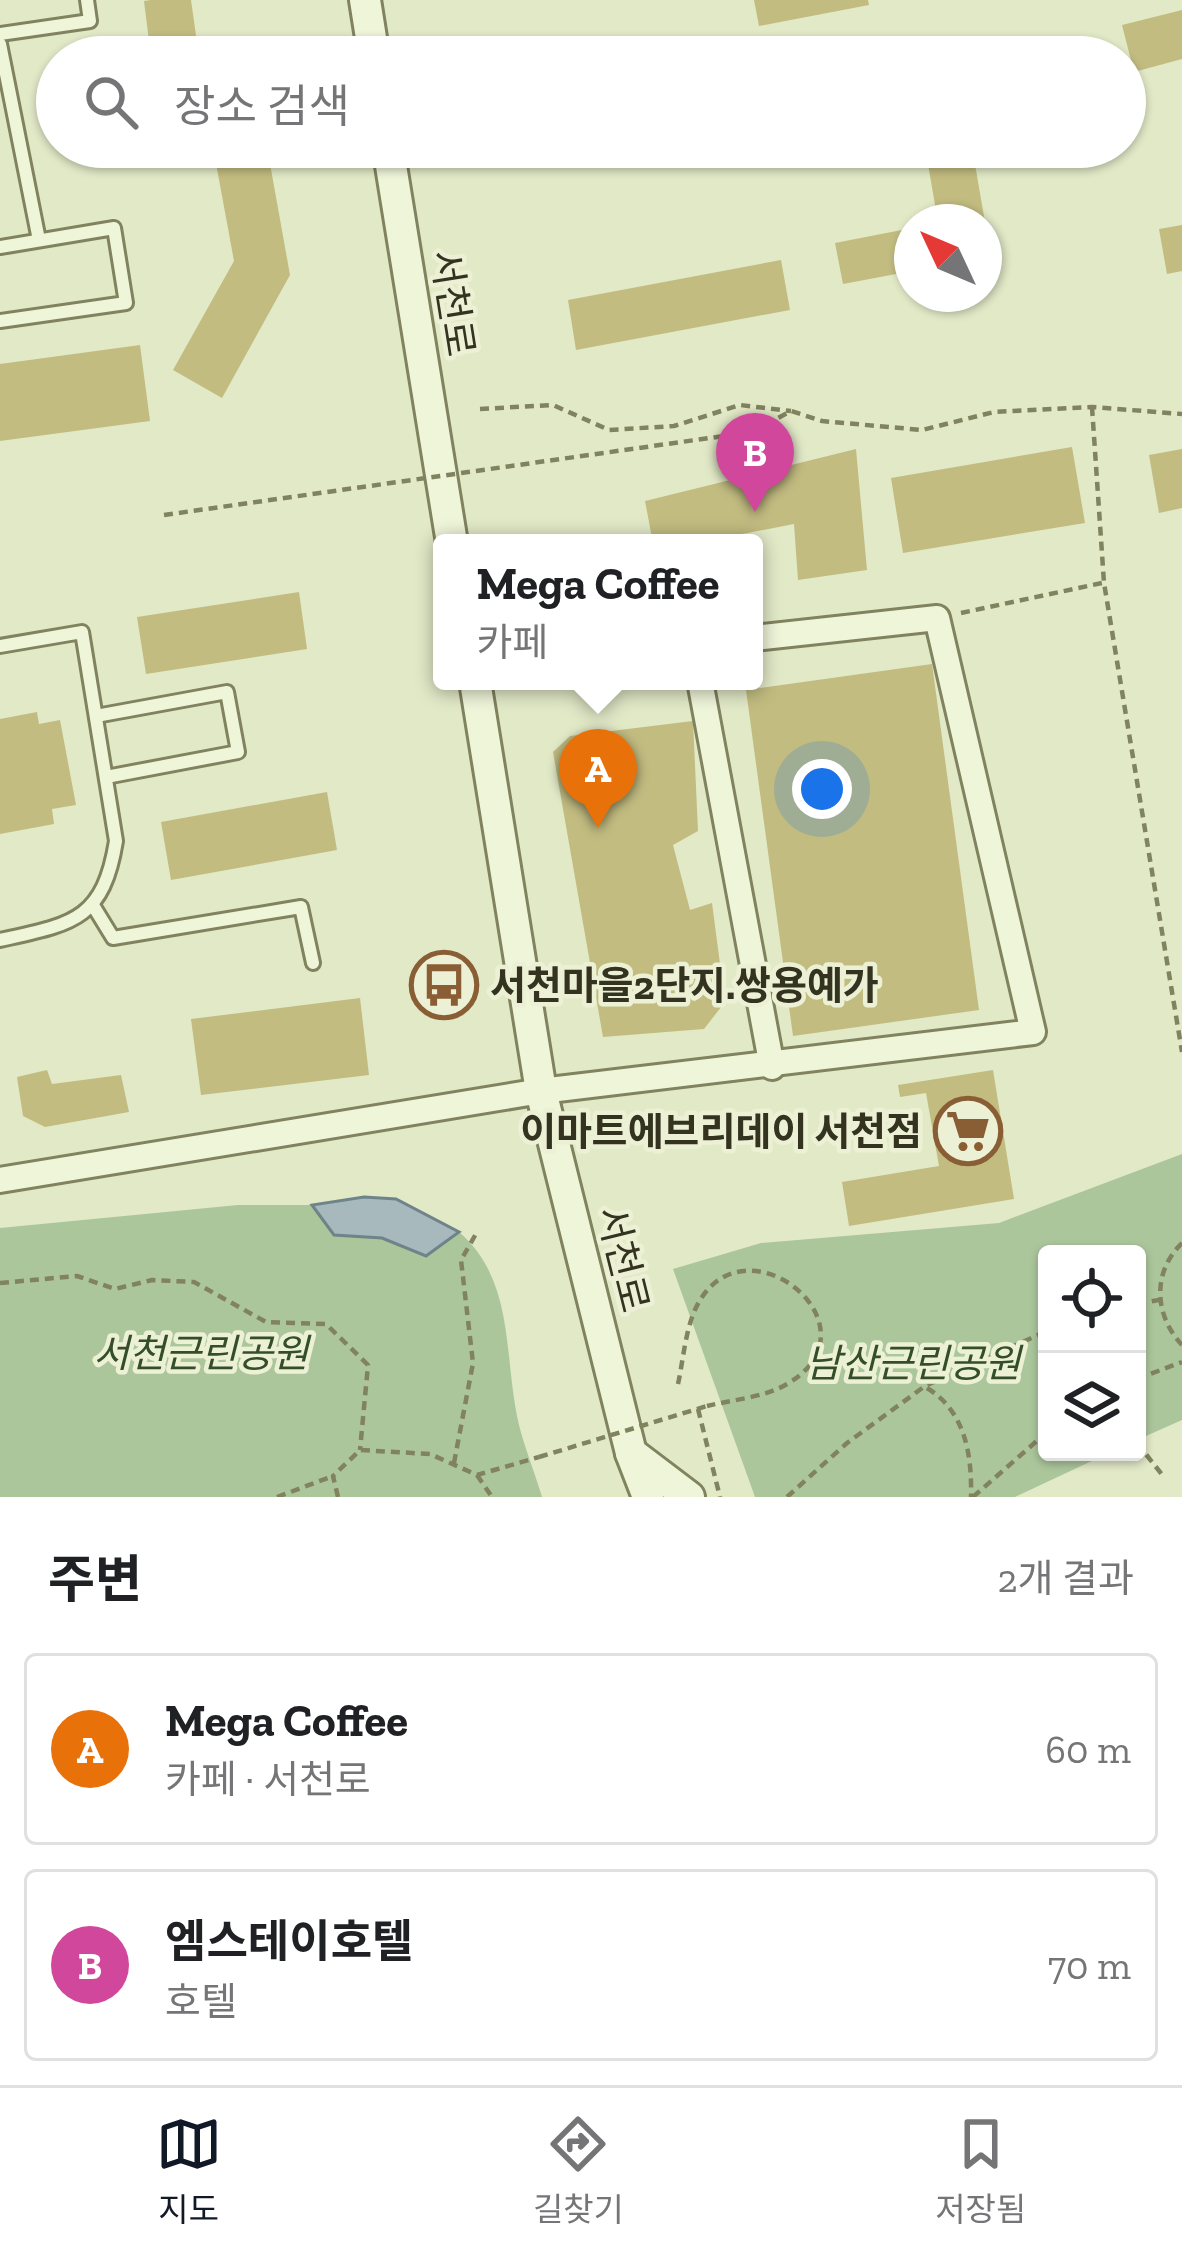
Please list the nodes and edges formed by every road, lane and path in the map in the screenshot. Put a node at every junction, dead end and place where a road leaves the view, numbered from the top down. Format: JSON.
{"nodes":[{"id":1,"x":87,"y":0,"type":"edge"},
{"id":2,"x":364,"y":0,"type":"edge"},
{"id":3,"x":0,"y":34,"type":"edge"},
{"id":4,"x":370,"y":36,"type":"edge"},
{"id":5,"x":0,"y":44,"type":"edge"},
{"id":6,"x":391,"y":168,"type":"edge"},
{"id":7,"x":39,"y":240,"type":"junction"},
{"id":8,"x":0,"y":247,"type":"edge"},
{"id":9,"x":0,"y":321,"type":"edge"},
{"id":10,"x":1092,"y":407,"type":"junction"},
{"id":11,"x":480,"y":409,"type":"dead end"},
{"id":12,"x":791,"y":411,"type":"junction"},
{"id":13,"x":1182,"y":414,"type":"edge"},
{"id":14,"x":164,"y":515,"type":"dead end"},
{"id":15,"x":451,"y":534,"type":"edge"},
{"id":16,"x":1103,"y":583,"type":"junction"},
{"id":17,"x":938,"y":617,"type":"junction"},
{"id":18,"x":763,"y":637,"type":"edge"},
{"id":19,"x":0,"y":646,"type":"edge"},
{"id":20,"x":476,"y":690,"type":"edge"},
{"id":21,"x":702,"y":690,"type":"edge"},
{"id":22,"x":96,"y":716,"type":"junction"},
{"id":23,"x":106,"y":777,"type":"junction"},
{"id":24,"x":94,"y":907,"type":"junction"},
{"id":25,"x":0,"y":940,"type":"edge"},
{"id":26,"x":313,"y":963,"type":"dead end"},
{"id":27,"x":1182,"y":1052,"type":"edge"},
{"id":28,"x":772,"y":1067,"type":"junction"},
{"id":29,"x":541,"y":1091,"type":"junction"},
{"id":30,"x":0,"y":1180,"type":"edge"},
{"id":31,"x":477,"y":1232,"type":"dead end"},
{"id":32,"x":1182,"y":1243,"type":"edge"},
{"id":33,"x":0,"y":1283,"type":"edge"},
{"id":34,"x":1160,"y":1300,"type":"junction"},
{"id":35,"x":1146,"y":1302,"type":"edge"},
{"id":36,"x":1038,"y":1335,"type":"edge"},
{"id":37,"x":1182,"y":1345,"type":"edge"},
{"id":38,"x":1182,"y":1362,"type":"edge"},
{"id":39,"x":1146,"y":1376,"type":"edge"},
{"id":40,"x":677,"y":1384,"type":"dead end"},
{"id":41,"x":925,"y":1386,"type":"junction"},
{"id":42,"x":698,"y":1408,"type":"junction"},
{"id":43,"x":1038,"y":1440,"type":"edge"},
{"id":44,"x":360,"y":1450,"type":"junction"},
{"id":45,"x":631,"y":1453,"type":"junction"},
{"id":46,"x":1146,"y":1455,"type":"edge"},
{"id":47,"x":454,"y":1463,"type":"junction"},
{"id":48,"x":477,"y":1475,"type":"junction"},
{"id":49,"x":333,"y":1476,"type":"junction"},
{"id":50,"x":1163,"y":1477,"type":"dead end"},
{"id":51,"x":277,"y":1497,"type":"edge"},
{"id":52,"x":338,"y":1497,"type":"edge"},
{"id":53,"x":492,"y":1497,"type":"edge"},
{"id":54,"x":627,"y":1497,"type":"edge"},
{"id":55,"x":648,"y":1497,"type":"edge"},
{"id":56,"x":688,"y":1497,"type":"edge"},
{"id":57,"x":720,"y":1497,"type":"edge"},
{"id":58,"x":787,"y":1497,"type":"edge"},
{"id":59,"x":972,"y":1497,"type":"edge"}],
"edges":[{"from":1,"to":3,"type":"lane"},
{"from":2,"to":4,"type":"street"},
{"from":5,"to":7,"type":"lane"},
{"from":6,"to":15,"type":"street","name":"서천로"},
{"from":7,"to":8,"type":"lane"},
{"from":7,"to":9,"type":"lane"},
{"from":10,"to":12,"type":"path"},
{"from":10,"to":13,"type":"path"},
{"from":10,"to":16,"type":"path"},
{"from":11,"to":12,"type":"path"},
{"from":12,"to":14,"type":"path","bridge":true},
{"from":16,"to":17,"type":"path"},
{"from":16,"to":27,"type":"path"},
{"from":17,"to":18,"type":"street"},
{"from":17,"to":28,"type":"street"},
{"from":19,"to":22,"type":"lane"},
{"from":20,"to":29,"type":"street","name":"서천로"},
{"from":21,"to":28,"type":"street"},
{"from":22,"to":23,"type":"lane"},
{"from":22,"to":23,"type":"lane"},
{"from":23,"to":24,"type":"lane"},
{"from":24,"to":25,"type":"lane"},
{"from":24,"to":26,"type":"lane"},
{"from":28,"to":29,"type":"street"},
{"from":29,"to":30,"type":"street"},
{"from":29,"to":45,"type":"street","name":"서천로"},
{"from":31,"to":47,"type":"path"},
{"from":32,"to":34,"type":"path"},
{"from":33,"to":44,"type":"path"},
{"from":34,"to":35,"type":"path"},
{"from":34,"to":37,"type":"path"},
{"from":36,"to":41,"type":"path"},
{"from":38,"to":39,"type":"path"},
{"from":40,"to":42,"type":"path"},
{"from":41,"to":58,"type":"path"},
{"from":41,"to":59,"type":"path"},
{"from":42,"to":48,"type":"path","bridge":true},
{"from":42,"to":57,"type":"path"},
{"from":43,"to":59,"type":"path"},
{"from":44,"to":47,"type":"path"},
{"from":44,"to":49,"type":"path"},
{"from":45,"to":54,"type":"street"},
{"from":45,"to":55,"type":"street","name":"서천로"},
{"from":45,"to":56,"type":"street"},
{"from":46,"to":50,"type":"path"},
{"from":47,"to":48,"type":"path"},
{"from":48,"to":53,"type":"path"},
{"from":49,"to":51,"type":"path"},
{"from":49,"to":52,"type":"path"}]}
